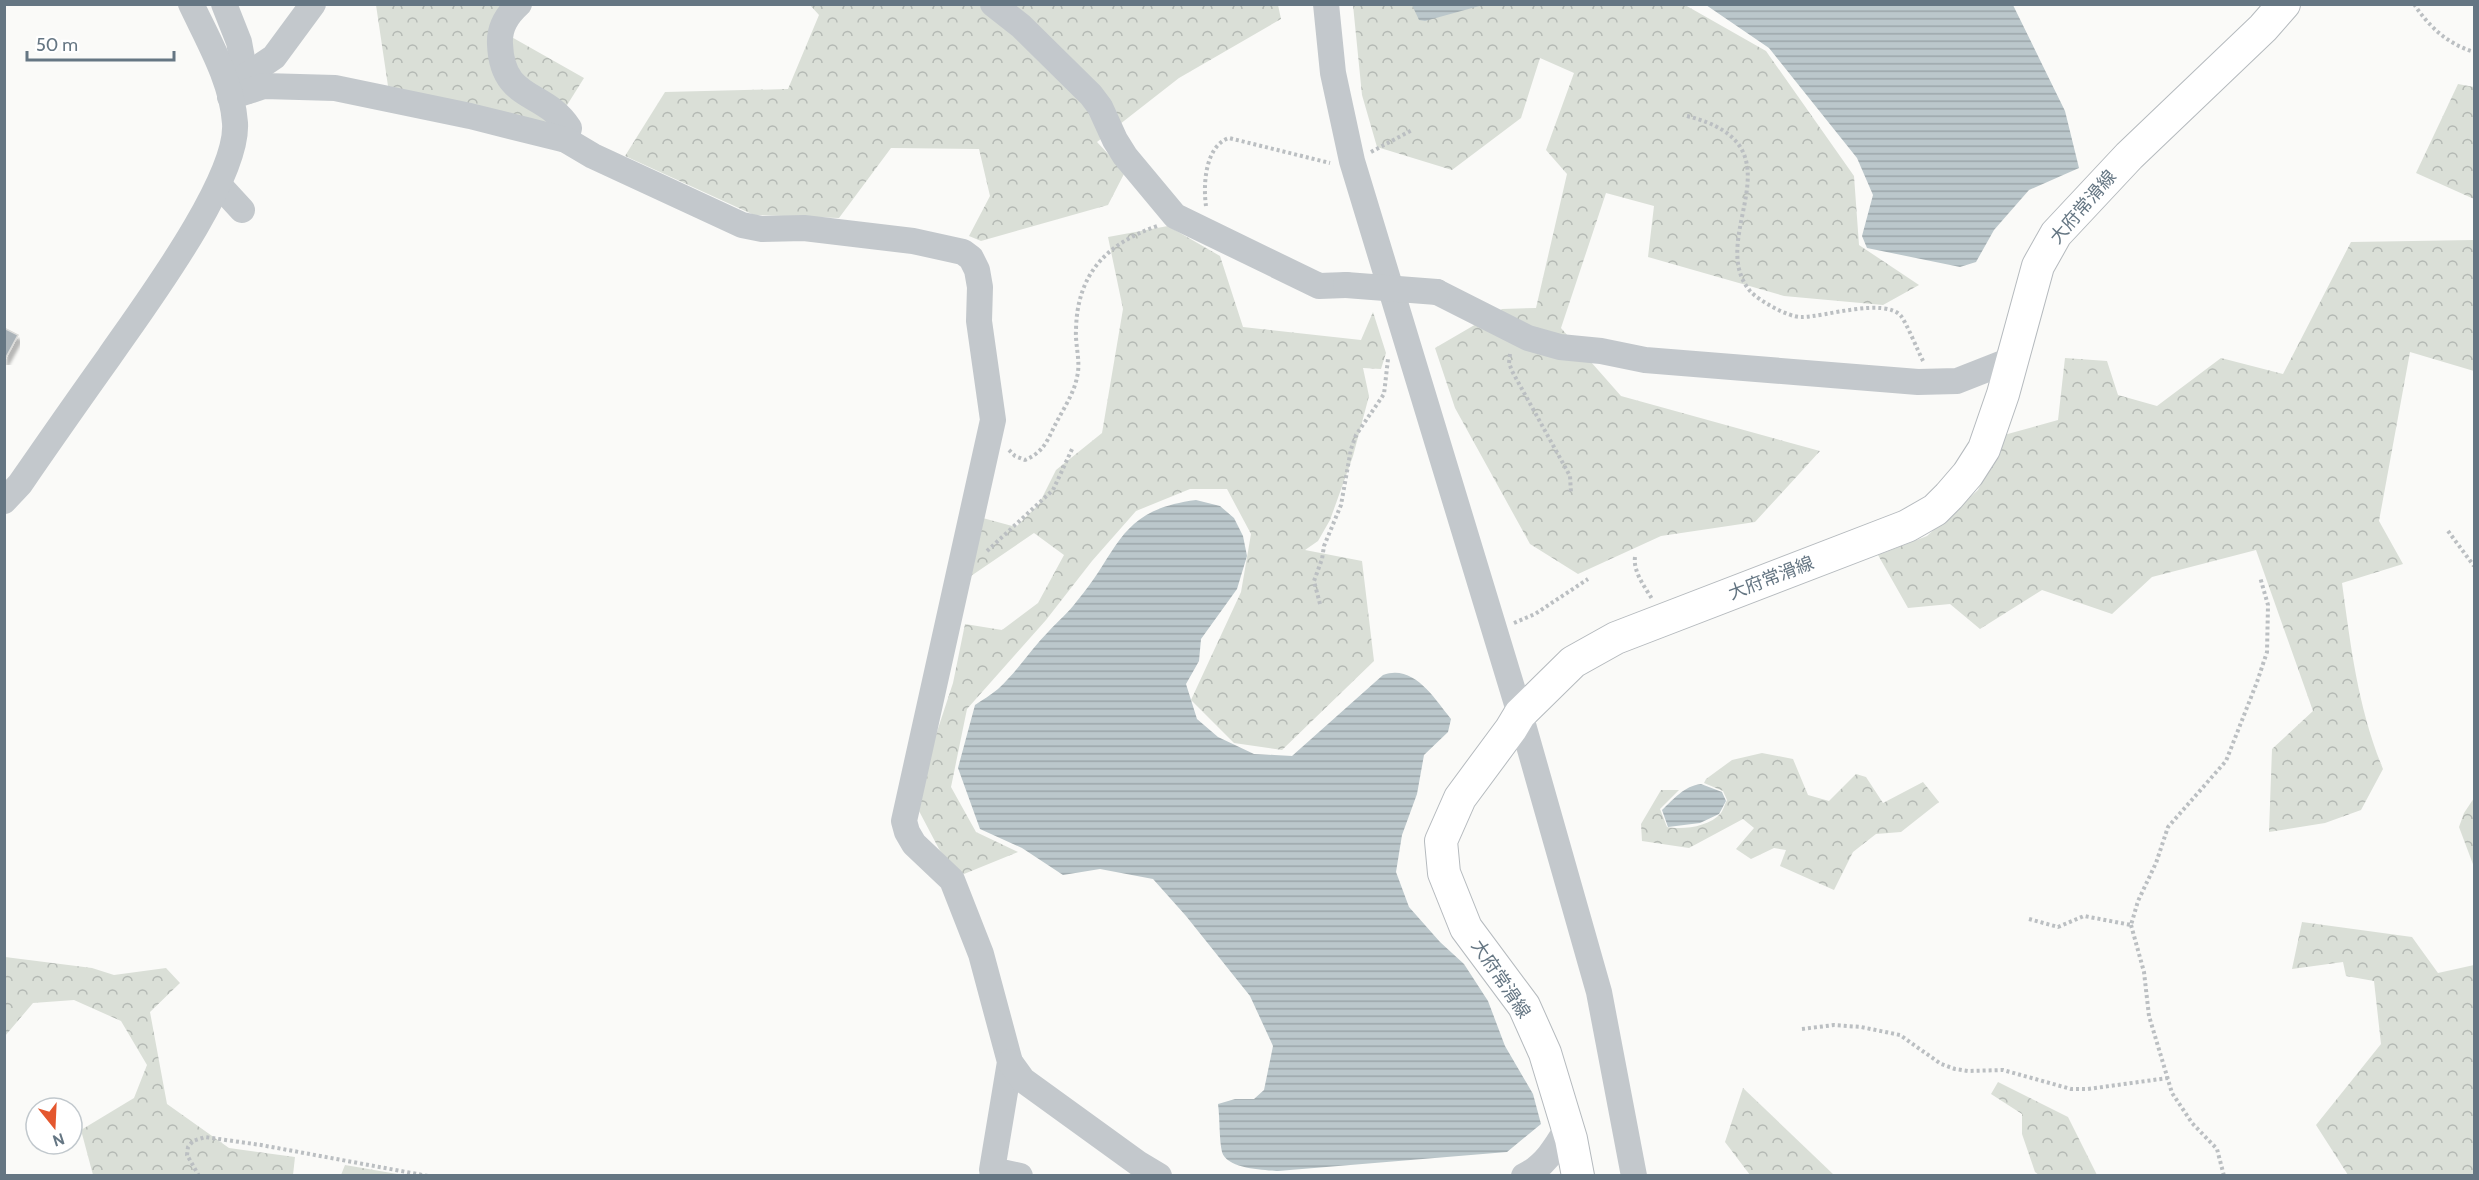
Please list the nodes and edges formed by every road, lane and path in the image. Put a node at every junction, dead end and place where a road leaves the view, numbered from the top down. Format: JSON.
{"nodes":[{"id":1,"x":191,"y":4,"type":"edge"},
{"id":2,"x":224,"y":4,"type":"edge"},
{"id":3,"x":313,"y":4,"type":"edge"},
{"id":4,"x":519,"y":4,"type":"edge"},
{"id":5,"x":993,"y":4,"type":"edge"},
{"id":6,"x":1326,"y":4,"type":"edge"},
{"id":7,"x":2284,"y":4,"type":"edge"},
{"id":8,"x":2414,"y":4,"type":"edge"},
{"id":9,"x":2475,"y":52,"type":"edge"},
{"id":10,"x":241,"y":88,"type":"junction"},
{"id":11,"x":1688,"y":116,"type":"dead end"},
{"id":12,"x":1412,"y":130,"type":"dead end"},
{"id":13,"x":566,"y":140,"type":"junction"},
{"id":14,"x":1352,"y":162,"type":"junction"},
{"id":15,"x":219,"y":184,"type":"junction"},
{"id":16,"x":242,"y":210,"type":"dead end"},
{"id":17,"x":1175,"y":216,"type":"junction"},
{"id":18,"x":1206,"y":231,"type":"junction"},
{"id":19,"x":1511,"y":350,"type":"dead end"},
{"id":20,"x":2013,"y":359,"type":"junction"},
{"id":21,"x":1936,"y":381,"type":"junction"},
{"id":22,"x":1384,"y":394,"type":"dead end"},
{"id":23,"x":1073,"y":447,"type":"dead end"},
{"id":24,"x":1008,"y":448,"type":"dead end"},
{"id":25,"x":1571,"y":493,"type":"dead end"},
{"id":26,"x":4,"y":501,"type":"edge"},
{"id":27,"x":2448,"y":531,"type":"dead end"},
{"id":28,"x":984,"y":553,"type":"dead end"},
{"id":29,"x":1635,"y":556,"type":"dead end"},
{"id":30,"x":2475,"y":566,"type":"edge"},
{"id":31,"x":2260,"y":577,"type":"dead end"},
{"id":32,"x":1588,"y":579,"type":"dead end"},
{"id":33,"x":1320,"y":604,"type":"dead end"},
{"id":34,"x":1660,"y":619,"type":"junction"},
{"id":35,"x":1509,"y":625,"type":"dead end"},
{"id":36,"x":1520,"y":714,"type":"junction"},
{"id":37,"x":2029,"y":919,"type":"dead end"},
{"id":38,"x":2131,"y":926,"type":"junction"},
{"id":39,"x":1802,"y":1029,"type":"dead end"},
{"id":40,"x":1010,"y":1062,"type":"junction"},
{"id":41,"x":2168,"y":1078,"type":"junction"},
{"id":42,"x":1568,"y":1127,"type":"junction"},
{"id":43,"x":199,"y":1176,"type":"edge"},
{"id":44,"x":428,"y":1176,"type":"edge"},
{"id":45,"x":1020,"y":1176,"type":"edge"},
{"id":46,"x":1159,"y":1176,"type":"edge"},
{"id":47,"x":1524,"y":1176,"type":"edge"},
{"id":48,"x":1578,"y":1176,"type":"edge"},
{"id":49,"x":1634,"y":1176,"type":"edge"},
{"id":50,"x":2224,"y":1176,"type":"edge"}],
"edges":[{"from":1,"to":10,"type":"street"},
{"from":2,"to":10,"type":"street"},
{"from":3,"to":10,"type":"street"},
{"from":4,"to":13,"type":"street"},
{"from":5,"to":17,"type":"street"},
{"from":6,"to":14,"type":"street"},
{"from":7,"to":20,"type":"main road","name":"大府常滑線"},
{"from":8,"to":9,"type":"path"},
{"from":10,"to":13,"type":"street"},
{"from":10,"to":15,"type":"street"},
{"from":11,"to":21,"type":"path"},
{"from":12,"to":14,"type":"path"},
{"from":13,"to":40,"type":"street"},
{"from":14,"to":18,"type":"path"},
{"from":14,"to":36,"type":"street"},
{"from":15,"to":16,"type":"street"},
{"from":15,"to":26,"type":"street"},
{"from":17,"to":18,"type":"street"},
{"from":17,"to":24,"type":"path"},
{"from":18,"to":21,"type":"street","bridge":true},
{"from":19,"to":25,"type":"path"},
{"from":20,"to":21,"type":"street"},
{"from":20,"to":34,"type":"main road","name":"大府常滑線"},
{"from":22,"to":33,"type":"path"},
{"from":23,"to":28,"type":"path"},
{"from":27,"to":30,"type":"path"},
{"from":29,"to":34,"type":"path"},
{"from":31,"to":38,"type":"path"},
{"from":32,"to":35,"type":"path"},
{"from":34,"to":36,"type":"main road","name":"大府常滑線"},
{"from":36,"to":42,"type":"main road","name":"大府常滑線"},
{"from":36,"to":49,"type":"street"},
{"from":37,"to":38,"type":"path"},
{"from":38,"to":41,"type":"path"},
{"from":39,"to":41,"type":"path"},
{"from":40,"to":45,"type":"street"},
{"from":40,"to":46,"type":"street"},
{"from":41,"to":50,"type":"path"},
{"from":42,"to":47,"type":"street"},
{"from":42,"to":48,"type":"main road","name":"大府常滑線"},
{"from":43,"to":44,"type":"path"}]}
